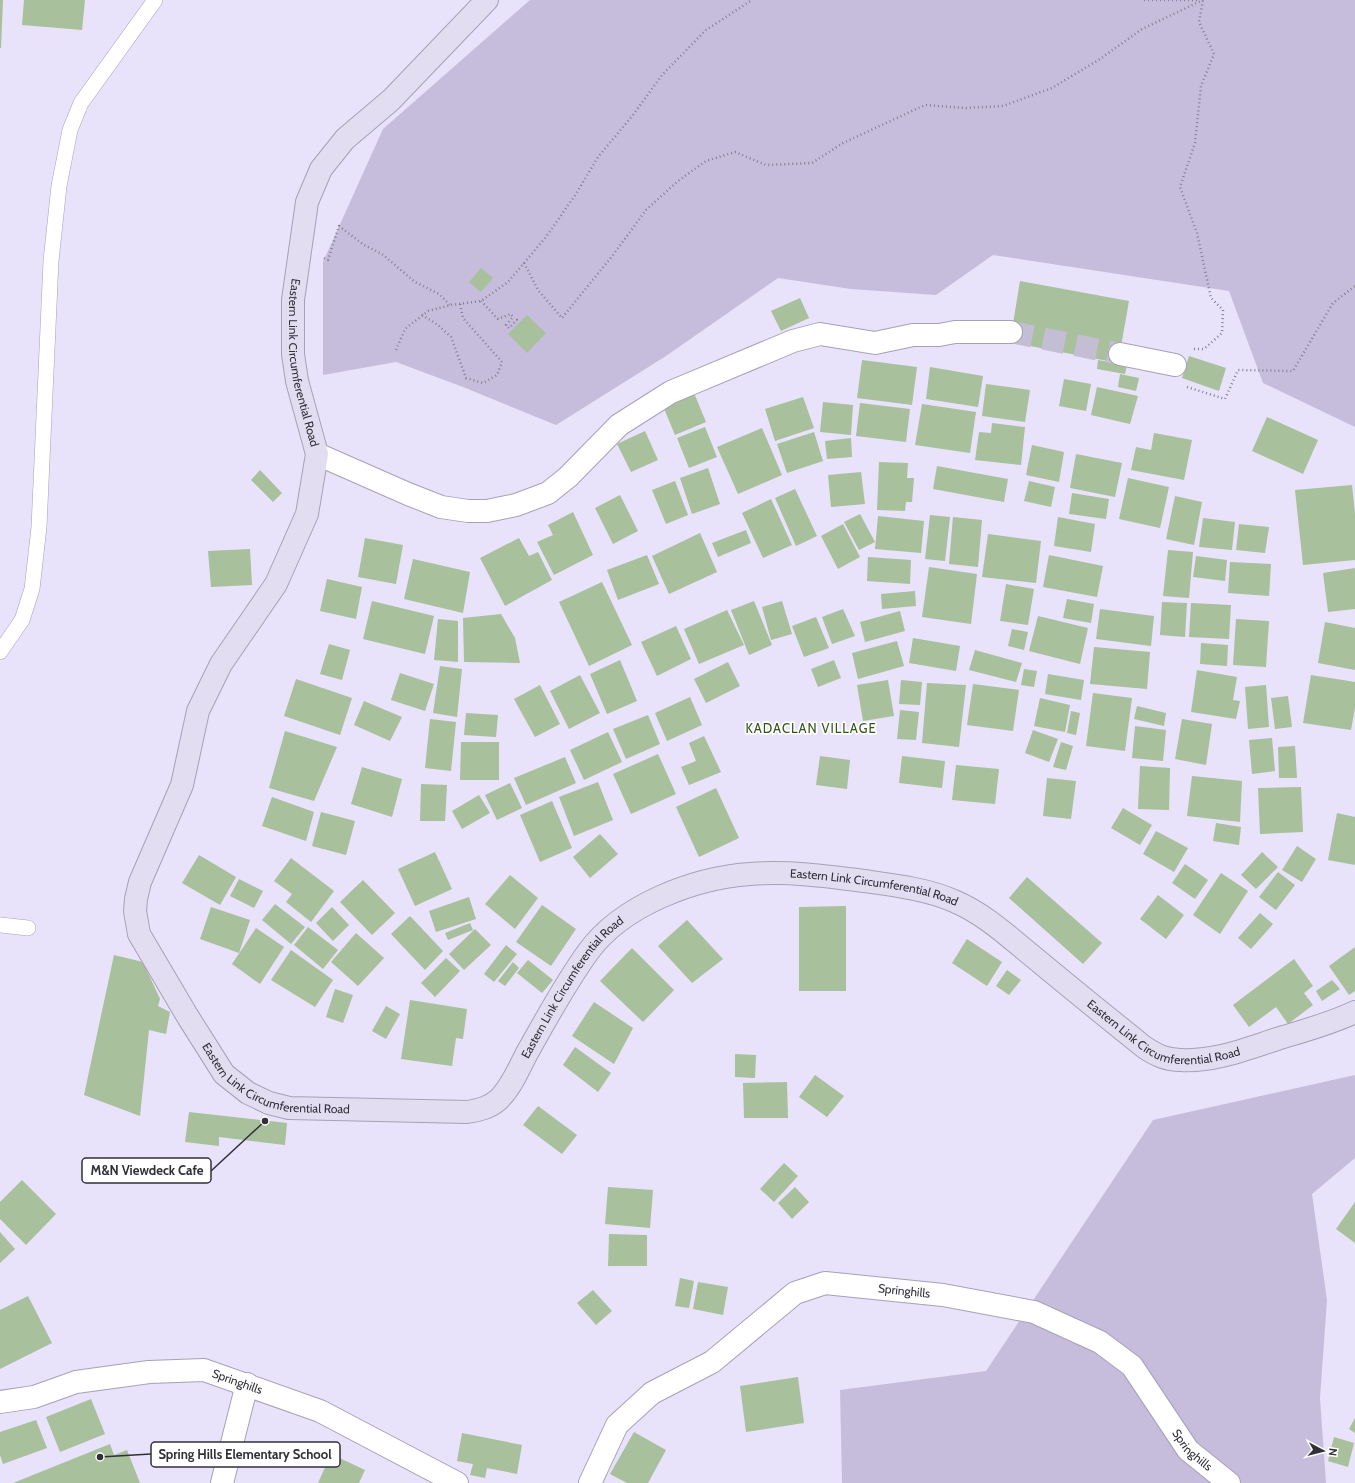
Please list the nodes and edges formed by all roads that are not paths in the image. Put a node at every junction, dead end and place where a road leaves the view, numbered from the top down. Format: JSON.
{"nodes":[{"id":1,"x":155,"y":0,"type":"edge"},
{"id":2,"x":487,"y":0,"type":"edge"},
{"id":3,"x":1011,"y":332,"type":"tunnel mouth"},
{"id":4,"x":1120,"y":354,"type":"tunnel mouth"},
{"id":5,"x":1175,"y":365,"type":"road end"},
{"id":6,"x":317,"y":454,"type":"junction"},
{"id":7,"x":0,"y":652,"type":"edge"},
{"id":8,"x":0,"y":925,"type":"edge"},
{"id":9,"x":28,"y":928,"type":"dead end"},
{"id":10,"x":1355,"y":1012,"type":"edge"},
{"id":11,"x":247,"y":1384,"type":"junction"},
{"id":12,"x":0,"y":1402,"type":"edge"},
{"id":13,"x":222,"y":1483,"type":"edge"},
{"id":14,"x":457,"y":1483,"type":"edge"},
{"id":15,"x":590,"y":1483,"type":"edge"},
{"id":16,"x":1229,"y":1483,"type":"edge"}],
"edges":[{"from":1,"to":7,"type":"lane"},
{"from":2,"to":6,"type":"main road","name":"Eastern Link Circumferential Road"},
{"from":3,"to":6,"type":"street"},
{"from":4,"to":5,"type":"street"},
{"from":6,"to":10,"type":"main road","name":"Eastern Link Circumferential Road"},
{"from":8,"to":9,"type":"lane"},
{"from":11,"to":12,"type":"street","name":"Springhills"},
{"from":11,"to":13,"type":"street"},
{"from":11,"to":14,"type":"street","name":"Springhills"},
{"from":15,"to":16,"type":"street","name":"Springhills"}]}
